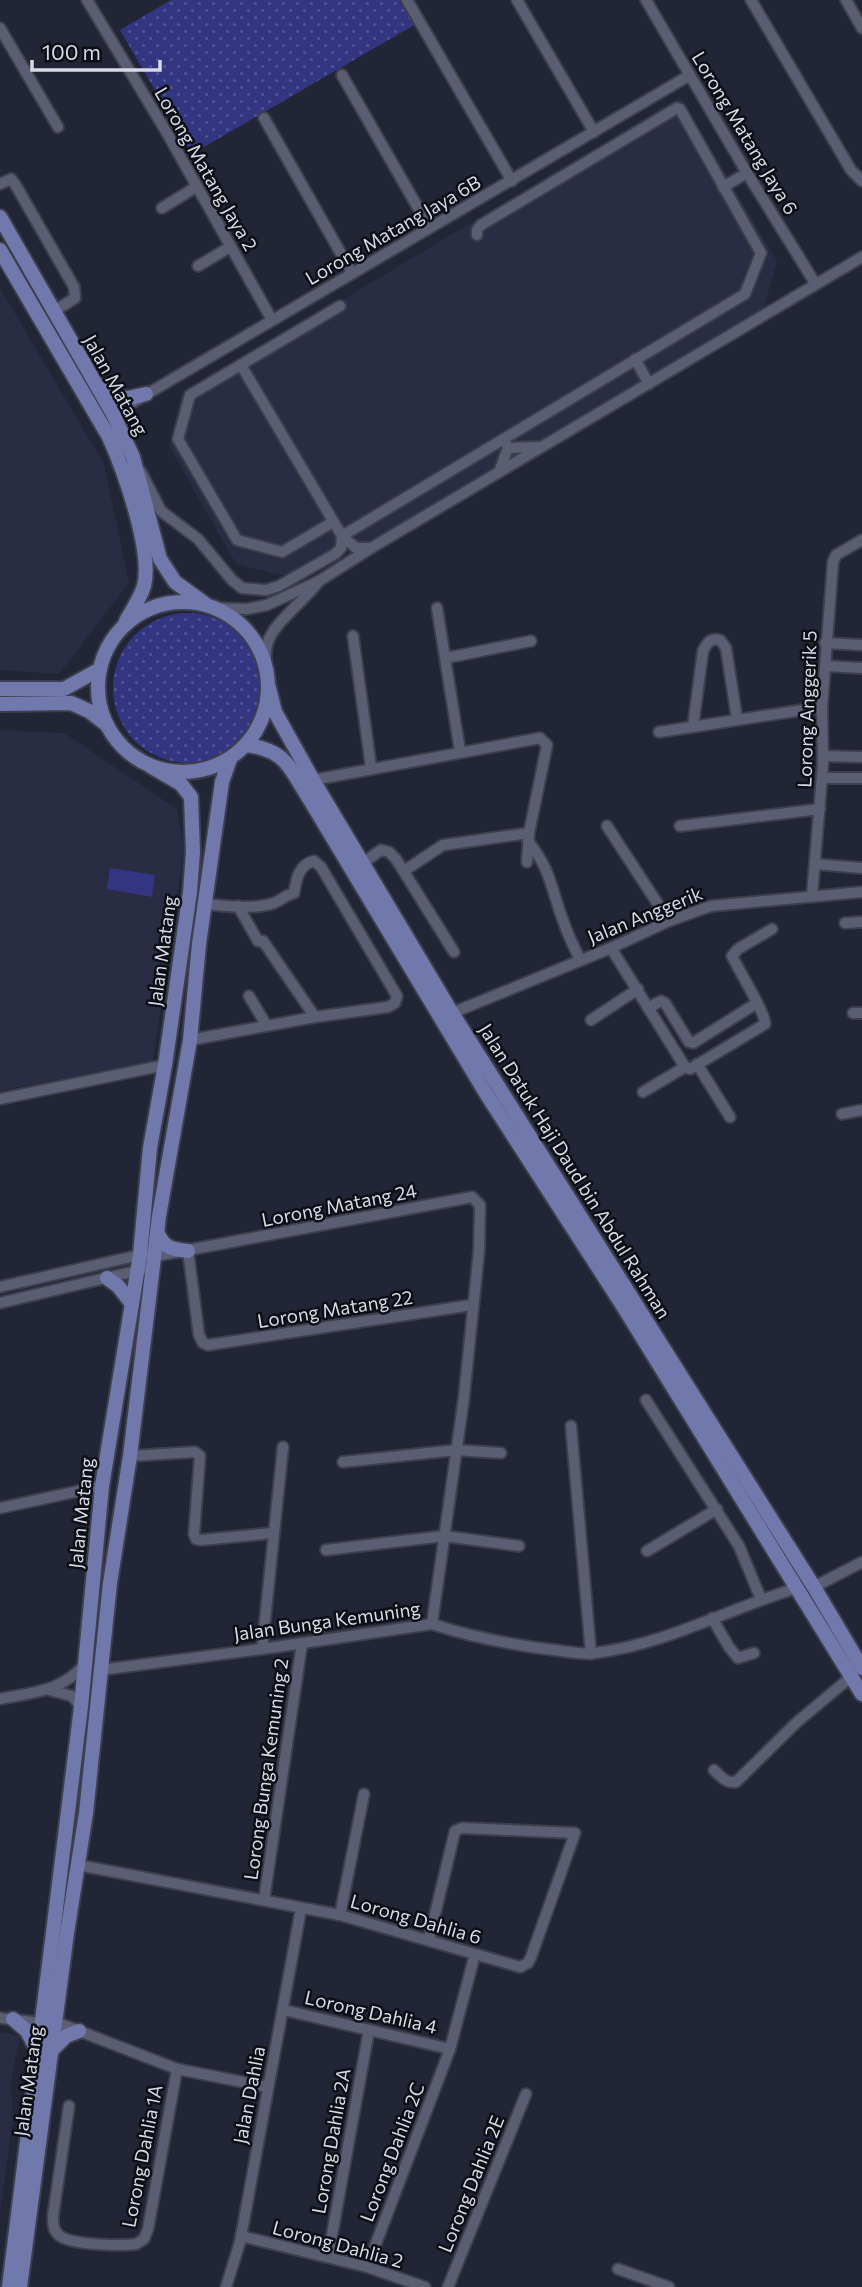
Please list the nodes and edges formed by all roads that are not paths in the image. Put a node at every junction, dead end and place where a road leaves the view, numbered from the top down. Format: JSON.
{"nodes":[{"id":1,"x":87,"y":0,"type":"edge"},
{"id":2,"x":407,"y":0,"type":"edge"},
{"id":3,"x":517,"y":0,"type":"edge"},
{"id":4,"x":646,"y":0,"type":"edge"},
{"id":5,"x":751,"y":0,"type":"edge"},
{"id":6,"x":846,"y":0,"type":"edge"},
{"id":7,"x":0,"y":28,"type":"edge"},
{"id":8,"x":862,"y":28,"type":"edge"},
{"id":9,"x":342,"y":75,"type":"dead end"},
{"id":10,"x":690,"y":75,"type":"junction"},
{"id":11,"x":264,"y":117,"type":"dead end"},
{"id":12,"x":58,"y":127,"type":"dead end"},
{"id":13,"x":594,"y":132,"type":"junction"},
{"id":14,"x":545,"y":161,"type":"junction"},
{"id":15,"x":747,"y":173,"type":"junction"},
{"id":16,"x":512,"y":181,"type":"junction"},
{"id":17,"x":862,"y":181,"type":"edge"},
{"id":18,"x":555,"y":182,"type":"junction"},
{"id":19,"x":0,"y":184,"type":"edge"},
{"id":20,"x":196,"y":187,"type":"junction"},
{"id":21,"x":723,"y":187,"type":"junction"},
{"id":22,"x":162,"y":208,"type":"dead end"},
{"id":23,"x":0,"y":217,"type":"edge"},
{"id":24,"x":429,"y":227,"type":"junction"},
{"id":25,"x":477,"y":235,"type":"dead end"},
{"id":26,"x":230,"y":247,"type":"junction"},
{"id":27,"x":0,"y":250,"type":"edge"},
{"id":28,"x":862,"y":257,"type":"edge"},
{"id":29,"x":198,"y":266,"type":"dead end"},
{"id":30,"x":352,"y":272,"type":"junction"},
{"id":31,"x":815,"y":283,"type":"junction"},
{"id":32,"x":307,"y":300,"type":"junction"},
{"id":33,"x":340,"y":306,"type":"dead end"},
{"id":34,"x":53,"y":312,"type":"junction"},
{"id":35,"x":272,"y":320,"type":"junction"},
{"id":36,"x":317,"y":320,"type":"junction"},
{"id":37,"x":635,"y":359,"type":"junction"},
{"id":38,"x":241,"y":365,"type":"junction"},
{"id":39,"x":88,"y":371,"type":"junction"},
{"id":40,"x":649,"y":384,"type":"junction"},
{"id":41,"x":146,"y":394,"type":"junction"},
{"id":42,"x":113,"y":414,"type":"junction"},
{"id":43,"x":506,"y":444,"type":"junction"},
{"id":44,"x":542,"y":447,"type":"junction"},
{"id":45,"x":130,"y":450,"type":"junction"},
{"id":46,"x":499,"y":473,"type":"junction"},
{"id":47,"x":136,"y":512,"type":"junction"},
{"id":48,"x":333,"y":522,"type":"junction"},
{"id":49,"x":342,"y":536,"type":"junction"},
{"id":50,"x":860,"y":544,"type":"edge"},
{"id":51,"x":371,"y":548,"type":"junction"},
{"id":52,"x":319,"y":581,"type":"junction"},
{"id":53,"x":211,"y":607,"type":"junction"},
{"id":54,"x":437,"y":608,"type":"dead end"},
{"id":55,"x":122,"y":628,"type":"junction"},
{"id":56,"x":353,"y":636,"type":"dead end"},
{"id":57,"x":531,"y":641,"type":"dead end"},
{"id":58,"x":825,"y":643,"type":"junction"},
{"id":59,"x":862,"y":645,"type":"edge"},
{"id":60,"x":446,"y":658,"type":"junction"},
{"id":61,"x":826,"y":666,"type":"junction"},
{"id":62,"x":266,"y":667,"type":"junction"},
{"id":63,"x":862,"y":668,"type":"edge"},
{"id":64,"x":100,"y":669,"type":"junction"},
{"id":65,"x":269,"y":688,"type":"junction"},
{"id":66,"x":0,"y":690,"type":"edge"},
{"id":67,"x":0,"y":704,"type":"edge"},
{"id":68,"x":822,"y":707,"type":"junction"},
{"id":69,"x":737,"y":719,"type":"junction"},
{"id":70,"x":108,"y":726,"type":"junction"},
{"id":71,"x":694,"y":726,"type":"junction"},
{"id":72,"x":659,"y":732,"type":"dead end"},
{"id":73,"x":247,"y":745,"type":"junction"},
{"id":74,"x":460,"y":751,"type":"junction"},
{"id":75,"x":823,"y":756,"type":"junction"},
{"id":76,"x":862,"y":757,"type":"edge"},
{"id":77,"x":230,"y":759,"type":"junction"},
{"id":78,"x":150,"y":766,"type":"junction"},
{"id":79,"x":371,"y":767,"type":"junction"},
{"id":80,"x":822,"y":778,"type":"junction"},
{"id":81,"x":862,"y":778,"type":"edge"},
{"id":82,"x":313,"y":780,"type":"junction"},
{"id":83,"x":820,"y":809,"type":"junction"},
{"id":84,"x":607,"y":825,"type":"dead end"},
{"id":85,"x":680,"y":826,"type":"dead end"},
{"id":86,"x":529,"y":837,"type":"junction"},
{"id":87,"x":527,"y":862,"type":"dead end"},
{"id":88,"x":363,"y":863,"type":"junction"},
{"id":89,"x":815,"y":864,"type":"junction"},
{"id":90,"x":862,"y":868,"type":"edge"},
{"id":91,"x":404,"y":871,"type":"junction"},
{"id":92,"x":862,"y":892,"type":"edge"},
{"id":93,"x":812,"y":896,"type":"junction"},
{"id":94,"x":205,"y":904,"type":"junction"},
{"id":95,"x":239,"y":906,"type":"junction"},
{"id":96,"x":669,"y":921,"type":"junction"},
{"id":97,"x":862,"y":922,"type":"edge"},
{"id":98,"x":845,"y":923,"type":"dead end"},
{"id":99,"x":772,"y":929,"type":"dead end"},
{"id":100,"x":611,"y":947,"type":"junction"},
{"id":101,"x":454,"y":952,"type":"dead end"},
{"id":102,"x":580,"y":960,"type":"junction"},
{"id":103,"x":638,"y":989,"type":"junction"},
{"id":104,"x":249,"y":996,"type":"dead end"},
{"id":105,"x":757,"y":1003,"type":"junction"},
{"id":106,"x":648,"y":1008,"type":"junction"},
{"id":107,"x":452,"y":1013,"type":"junction"},
{"id":108,"x":315,"y":1017,"type":"junction"},
{"id":109,"x":591,"y":1020,"type":"dead end"},
{"id":110,"x":267,"y":1026,"type":"junction"},
{"id":111,"x":190,"y":1040,"type":"junction"},
{"id":112,"x":697,"y":1064,"type":"junction"},
{"id":113,"x":165,"y":1065,"type":"junction"},
{"id":114,"x":685,"y":1067,"type":"junction"},
{"id":115,"x":643,"y":1092,"type":"dead end"},
{"id":116,"x":0,"y":1099,"type":"edge"},
{"id":117,"x":862,"y":1110,"type":"edge"},
{"id":118,"x":842,"y":1114,"type":"dead end"},
{"id":119,"x":730,"y":1117,"type":"dead end"},
{"id":120,"x":158,"y":1234,"type":"junction"},
{"id":121,"x":188,"y":1251,"type":"junction"},
{"id":122,"x":140,"y":1255,"type":"junction"},
{"id":123,"x":155,"y":1259,"type":"junction"},
{"id":124,"x":137,"y":1270,"type":"junction"},
{"id":125,"x":107,"y":1278,"type":"junction"},
{"id":126,"x":15,"y":1284,"type":"junction"},
{"id":127,"x":0,"y":1287,"type":"edge"},
{"id":128,"x":18,"y":1299,"type":"junction"},
{"id":129,"x":0,"y":1303,"type":"edge"},
{"id":130,"x":132,"y":1304,"type":"junction"},
{"id":131,"x":472,"y":1305,"type":"junction"},
{"id":132,"x":646,"y":1400,"type":"dead end"},
{"id":133,"x":571,"y":1426,"type":"dead end"},
{"id":134,"x":283,"y":1447,"type":"dead end"},
{"id":135,"x":456,"y":1450,"type":"junction"},
{"id":136,"x":501,"y":1453,"type":"dead end"},
{"id":137,"x":130,"y":1456,"type":"junction"},
{"id":138,"x":343,"y":1462,"type":"dead end"},
{"id":139,"x":102,"y":1486,"type":"junction"},
{"id":140,"x":0,"y":1508,"type":"edge"},
{"id":141,"x":717,"y":1509,"type":"junction"},
{"id":142,"x":273,"y":1533,"type":"junction"},
{"id":143,"x":444,"y":1536,"type":"junction"},
{"id":144,"x":519,"y":1546,"type":"dead end"},
{"id":145,"x":326,"y":1550,"type":"dead end"},
{"id":146,"x":647,"y":1551,"type":"dead end"},
{"id":147,"x":862,"y":1562,"type":"edge"},
{"id":148,"x":814,"y":1587,"type":"junction"},
{"id":149,"x":797,"y":1588,"type":"junction"},
{"id":150,"x":761,"y":1599,"type":"junction"},
{"id":151,"x":712,"y":1618,"type":"junction"},
{"id":152,"x":432,"y":1624,"type":"junction"},
{"id":153,"x":302,"y":1643,"type":"junction"},
{"id":154,"x":262,"y":1650,"type":"junction"},
{"id":155,"x":754,"y":1653,"type":"dead end"},
{"id":156,"x":591,"y":1654,"type":"junction"},
{"id":157,"x":86,"y":1663,"type":"junction"},
{"id":158,"x":100,"y":1670,"type":"junction"},
{"id":159,"x":857,"y":1672,"type":"edge"},
{"id":160,"x":46,"y":1689,"type":"junction"},
{"id":161,"x":862,"y":1693,"type":"edge"},
{"id":162,"x":0,"y":1699,"type":"edge"},
{"id":163,"x":81,"y":1707,"type":"junction"},
{"id":164,"x":714,"y":1770,"type":"dead end"},
{"id":165,"x":364,"y":1794,"type":"dead end"},
{"id":166,"x":78,"y":1865,"type":"junction"},
{"id":167,"x":264,"y":1900,"type":"junction"},
{"id":168,"x":301,"y":1909,"type":"junction"},
{"id":169,"x":340,"y":1915,"type":"junction"},
{"id":170,"x":429,"y":1939,"type":"junction"},
{"id":171,"x":475,"y":1954,"type":"junction"},
{"id":172,"x":284,"y":2010,"type":"junction"},
{"id":173,"x":7,"y":2019,"type":"edge"},
{"id":174,"x":48,"y":2022,"type":"junction"},
{"id":175,"x":369,"y":2030,"type":"junction"},
{"id":176,"x":79,"y":2031,"type":"junction"},
{"id":177,"x":450,"y":2049,"type":"junction"},
{"id":178,"x":44,"y":2051,"type":"junction"},
{"id":179,"x":177,"y":2069,"type":"junction"},
{"id":180,"x":268,"y":2087,"type":"junction"},
{"id":181,"x":526,"y":2094,"type":"dead end"},
{"id":182,"x":69,"y":2106,"type":"dead end"},
{"id":183,"x":240,"y":2236,"type":"junction"},
{"id":184,"x":328,"y":2257,"type":"junction"},
{"id":185,"x":367,"y":2267,"type":"junction"},
{"id":186,"x":618,"y":2269,"type":"dead end"},
{"id":187,"x":643,"y":2283,"type":"edge"},
{"id":188,"x":9,"y":2287,"type":"edge"},
{"id":189,"x":20,"y":2287,"type":"edge"},
{"id":190,"x":226,"y":2287,"type":"edge"},
{"id":191,"x":425,"y":2287,"type":"edge"},
{"id":192,"x":448,"y":2287,"type":"edge"},
{"id":193,"x":669,"y":2287,"type":"edge"}],
"edges":[{"from":1,"to":20,"type":"street","name":"Lorong Matang Jaya 2"},
{"from":2,"to":16,"type":"street"},
{"from":3,"to":13,"type":"street"},
{"from":4,"to":10,"type":"street","name":"Lorong Matang Jaya 6"},
{"from":5,"to":17,"type":"street"},
{"from":6,"to":8,"type":"street"},
{"from":7,"to":12,"type":"street"},
{"from":9,"to":24,"type":"street"},
{"from":10,"to":13,"type":"street","name":"Lorong Matang Jaya 6B"},
{"from":10,"to":15,"type":"street","name":"Lorong Matang Jaya 6"},
{"from":11,"to":30,"type":"street"},
{"from":13,"to":14,"type":"street","name":"Lorong Matang Jaya 6B"},
{"from":14,"to":16,"type":"street","name":"Lorong Matang Jaya 6B"},
{"from":14,"to":18,"type":"street"},
{"from":15,"to":21,"type":"street"},
{"from":15,"to":31,"type":"street","name":"Lorong Matang Jaya 6"},
{"from":16,"to":24,"type":"street","name":"Lorong Matang Jaya 6B"},
{"from":18,"to":21,"type":"street"},
{"from":18,"to":25,"type":"street"},
{"from":19,"to":34,"type":"street"},
{"from":20,"to":22,"type":"street"},
{"from":20,"to":26,"type":"street","name":"Lorong Matang Jaya 2"},
{"from":21,"to":37,"type":"street"},
{"from":23,"to":34,"type":"main road","name":"Jalan Matang"},
{"from":24,"to":30,"type":"street","name":"Lorong Matang Jaya 6B"},
{"from":26,"to":29,"type":"street"},
{"from":26,"to":35,"type":"street","name":"Lorong Matang Jaya 2"},
{"from":27,"to":47,"type":"main road","name":"Jalan Matang"},
{"from":28,"to":31,"type":"street"},
{"from":30,"to":32,"type":"street","name":"Lorong Matang Jaya 6B"},
{"from":31,"to":40,"type":"street"},
{"from":32,"to":35,"type":"street","name":"Lorong Matang Jaya 6B"},
{"from":32,"to":36,"type":"street"},
{"from":33,"to":36,"type":"street"},
{"from":34,"to":39,"type":"main road","name":"Jalan Matang"},
{"from":35,"to":41,"type":"street","name":"Lorong Matang Jaya 6B"},
{"from":36,"to":38,"type":"street"},
{"from":37,"to":40,"type":"street"},
{"from":37,"to":43,"type":"street"},
{"from":38,"to":48,"type":"street"},
{"from":38,"to":48,"type":"street"},
{"from":39,"to":41,"type":"main road"},
{"from":39,"to":42,"type":"main road","name":"Jalan Matang"},
{"from":40,"to":44,"type":"street"},
{"from":41,"to":42,"type":"street","name":"Lorong Matang Jaya 6B"},
{"from":41,"to":45,"type":"street"},
{"from":42,"to":45,"type":"main road","name":"Jalan Matang"},
{"from":42,"to":47,"type":"main road"},
{"from":43,"to":44,"type":"street"},
{"from":43,"to":46,"type":"street"},
{"from":43,"to":49,"type":"street"},
{"from":44,"to":46,"type":"street"},
{"from":45,"to":49,"type":"street"},
{"from":45,"to":53,"type":"main road","name":"Jalan Matang"},
{"from":46,"to":51,"type":"street"},
{"from":47,"to":55,"type":"main road","name":"Jalan Matang"},
{"from":48,"to":49,"type":"street"},
{"from":49,"to":51,"type":"street"},
{"from":50,"to":58,"type":"street","name":"Lorong Anggerik 5"},
{"from":51,"to":52,"type":"street"},
{"from":52,"to":53,"type":"street"},
{"from":52,"to":62,"type":"street"},
{"from":53,"to":55,"type":"main road"},
{"from":53,"to":62,"type":"main road"},
{"from":54,"to":60,"type":"street"},
{"from":55,"to":64,"type":"main road"},
{"from":56,"to":79,"type":"street"},
{"from":57,"to":60,"type":"street"},
{"from":58,"to":59,"type":"street"},
{"from":58,"to":61,"type":"street","name":"Lorong Anggerik 5"},
{"from":60,"to":74,"type":"street"},
{"from":61,"to":63,"type":"street"},
{"from":61,"to":68,"type":"street","name":"Lorong Anggerik 5"},
{"from":62,"to":65,"type":"main road"},
{"from":64,"to":66,"type":"main road"},
{"from":64,"to":70,"type":"main road"},
{"from":65,"to":73,"type":"main road"},
{"from":65,"to":82,"type":"main road","name":"Jalan Datuk Haji Daud bin Abdul Rahman"},
{"from":67,"to":70,"type":"main road"},
{"from":68,"to":69,"type":"street"},
{"from":68,"to":75,"type":"street","name":"Lorong Anggerik 5"},
{"from":69,"to":71,"type":"street"},
{"from":69,"to":71,"type":"street"},
{"from":70,"to":78,"type":"main road"},
{"from":71,"to":72,"type":"street"},
{"from":73,"to":77,"type":"main road"},
{"from":73,"to":149,"type":"main road","name":"Jalan Datuk Haji Daud bin Abdul Rahman"},
{"from":74,"to":79,"type":"street"},
{"from":74,"to":86,"type":"street"},
{"from":75,"to":76,"type":"street"},
{"from":75,"to":80,"type":"street","name":"Lorong Anggerik 5"},
{"from":77,"to":78,"type":"main road"},
{"from":77,"to":94,"type":"main road","name":"Jalan Matang"},
{"from":78,"to":113,"type":"main road","name":"Jalan Matang"},
{"from":79,"to":82,"type":"street"},
{"from":80,"to":81,"type":"street"},
{"from":80,"to":83,"type":"street","name":"Lorong Anggerik 5"},
{"from":82,"to":88,"type":"main road","name":"Jalan Datuk Haji Daud bin Abdul Rahman"},
{"from":83,"to":85,"type":"street"},
{"from":83,"to":89,"type":"street","name":"Lorong Anggerik 5"},
{"from":84,"to":96,"type":"street"},
{"from":86,"to":87,"type":"street"},
{"from":86,"to":91,"type":"street"},
{"from":86,"to":102,"type":"street"},
{"from":88,"to":91,"type":"street"},
{"from":88,"to":107,"type":"main road","name":"Jalan Datuk Haji Daud bin Abdul Rahman"},
{"from":89,"to":90,"type":"street"},
{"from":89,"to":93,"type":"street","name":"Lorong Anggerik 5"},
{"from":91,"to":101,"type":"street"},
{"from":92,"to":93,"type":"street","name":"Jalan Anggerik"},
{"from":93,"to":96,"type":"street","name":"Jalan Anggerik"},
{"from":94,"to":95,"type":"street"},
{"from":94,"to":111,"type":"main road","name":"Jalan Matang"},
{"from":95,"to":108,"type":"street"},
{"from":95,"to":108,"type":"street"},
{"from":96,"to":100,"type":"street","name":"Jalan Anggerik"},
{"from":97,"to":98,"type":"street"},
{"from":99,"to":105,"type":"street"},
{"from":100,"to":102,"type":"street","name":"Jalan Anggerik"},
{"from":100,"to":103,"type":"street"},
{"from":102,"to":107,"type":"street","name":"Jalan Anggerik"},
{"from":103,"to":106,"type":"street"},
{"from":103,"to":109,"type":"street"},
{"from":104,"to":110,"type":"street"},
{"from":105,"to":106,"type":"street"},
{"from":105,"to":112,"type":"street"},
{"from":106,"to":114,"type":"street"},
{"from":107,"to":148,"type":"main road","name":"Jalan Datuk Haji Daud bin Abdul Rahman"},
{"from":108,"to":110,"type":"street"},
{"from":110,"to":111,"type":"street"},
{"from":111,"to":120,"type":"main road","name":"Jalan Matang"},
{"from":112,"to":114,"type":"street"},
{"from":112,"to":119,"type":"street"},
{"from":113,"to":116,"type":"street"},
{"from":113,"to":122,"type":"main road","name":"Jalan Matang"},
{"from":114,"to":115,"type":"street"},
{"from":117,"to":118,"type":"street"},
{"from":120,"to":121,"type":"main road"},
{"from":120,"to":123,"type":"main road","name":"Jalan Matang"},
{"from":121,"to":123,"type":"street","name":"Lorong Matang 24"},
{"from":121,"to":131,"type":"street","name":"Lorong Matang 22"},
{"from":121,"to":131,"type":"street","name":"Lorong Matang 24"},
{"from":122,"to":123,"type":"street"},
{"from":122,"to":124,"type":"main road","name":"Jalan Matang"},
{"from":122,"to":126,"type":"street"},
{"from":123,"to":124,"type":"street"},
{"from":123,"to":137,"type":"main road","name":"Jalan Matang"},
{"from":124,"to":125,"type":"street"},
{"from":124,"to":130,"type":"main road","name":"Jalan Matang"},
{"from":125,"to":128,"type":"street"},
{"from":125,"to":130,"type":"main road"},
{"from":126,"to":127,"type":"street"},
{"from":126,"to":128,"type":"street"},
{"from":128,"to":129,"type":"street"},
{"from":130,"to":139,"type":"main road","name":"Jalan Matang"},
{"from":131,"to":135,"type":"street"},
{"from":132,"to":141,"type":"street"},
{"from":133,"to":156,"type":"street"},
{"from":134,"to":142,"type":"street"},
{"from":135,"to":136,"type":"street"},
{"from":135,"to":138,"type":"street"},
{"from":135,"to":143,"type":"street"},
{"from":137,"to":142,"type":"street"},
{"from":137,"to":158,"type":"main road","name":"Jalan Matang"},
{"from":139,"to":140,"type":"street"},
{"from":139,"to":157,"type":"main road","name":"Jalan Matang"},
{"from":141,"to":146,"type":"street"},
{"from":141,"to":150,"type":"street"},
{"from":142,"to":154,"type":"street"},
{"from":143,"to":144,"type":"street"},
{"from":143,"to":145,"type":"street"},
{"from":143,"to":152,"type":"street"},
{"from":147,"to":148,"type":"street"},
{"from":148,"to":159,"type":"main road","name":"Jalan Datuk Haji Daud bin Abdul Rahman"},
{"from":149,"to":150,"type":"street","name":"Jalan Bunga Kemuning"},
{"from":149,"to":159,"type":"main road","name":"Jalan Datuk Haji Daud bin Abdul Rahman"},
{"from":150,"to":151,"type":"street","name":"Jalan Bunga Kemuning"},
{"from":151,"to":155,"type":"street"},
{"from":151,"to":156,"type":"street","name":"Jalan Bunga Kemuning"},
{"from":152,"to":153,"type":"street","name":"Jalan Bunga Kemuning"},
{"from":152,"to":156,"type":"street","name":"Jalan Bunga Kemuning"},
{"from":153,"to":154,"type":"street","name":"Jalan Bunga Kemuning"},
{"from":153,"to":167,"type":"street","name":"Lorong Bunga Kemuning 2"},
{"from":154,"to":158,"type":"street","name":"Jalan Bunga Kemuning"},
{"from":157,"to":160,"type":"street"},
{"from":157,"to":163,"type":"main road","name":"Jalan Matang"},
{"from":158,"to":166,"type":"main road","name":"Jalan Matang"},
{"from":159,"to":161,"type":"main road","name":"Jalan Datuk Haji Daud bin Abdul Rahman"},
{"from":159,"to":164,"type":"street"},
{"from":160,"to":162,"type":"street"},
{"from":160,"to":163,"type":"street"},
{"from":163,"to":174,"type":"main road","name":"Jalan Matang"},
{"from":165,"to":169,"type":"street"},
{"from":166,"to":167,"type":"street","name":"Lorong Dahlia 6"},
{"from":166,"to":174,"type":"main road","name":"Jalan Matang"},
{"from":167,"to":168,"type":"street","name":"Lorong Dahlia 6"},
{"from":168,"to":169,"type":"street","name":"Lorong Dahlia 6"},
{"from":168,"to":172,"type":"street","name":"Jalan Dahlia"},
{"from":169,"to":170,"type":"street","name":"Lorong Dahlia 6"},
{"from":170,"to":171,"type":"street","name":"Lorong Dahlia 6"},
{"from":170,"to":171,"type":"street","name":"Lorong Dahlia 6"},
{"from":171,"to":177,"type":"street","name":"Lorong Dahlia 2C"},
{"from":172,"to":175,"type":"street","name":"Lorong Dahlia 4"},
{"from":172,"to":180,"type":"street","name":"Jalan Dahlia"},
{"from":173,"to":174,"type":"street"},
{"from":173,"to":178,"type":"main road"},
{"from":174,"to":176,"type":"street"},
{"from":174,"to":178,"type":"main road","name":"Jalan Matang"},
{"from":175,"to":177,"type":"street","name":"Lorong Dahlia 4"},
{"from":175,"to":184,"type":"street","name":"Lorong Dahlia 2A"},
{"from":176,"to":178,"type":"main road"},
{"from":176,"to":179,"type":"street"},
{"from":177,"to":185,"type":"street","name":"Lorong Dahlia 2C"},
{"from":178,"to":188,"type":"main road","name":"Jalan Matang"},
{"from":178,"to":189,"type":"main road","name":"Jalan Matang"},
{"from":179,"to":180,"type":"street"},
{"from":179,"to":182,"type":"street","name":"Lorong Dahlia 1A"},
{"from":180,"to":183,"type":"street","name":"Jalan Dahlia"},
{"from":181,"to":192,"type":"street","name":"Lorong Dahlia 2E"},
{"from":183,"to":184,"type":"street","name":"Lorong Dahlia 2"},
{"from":183,"to":190,"type":"street","name":"Jalan Dahlia"},
{"from":184,"to":185,"type":"street","name":"Lorong Dahlia 2"},
{"from":185,"to":191,"type":"street","name":"Lorong Dahlia 2"},
{"from":186,"to":187,"type":"street"},
{"from":187,"to":193,"type":"street"}]}
